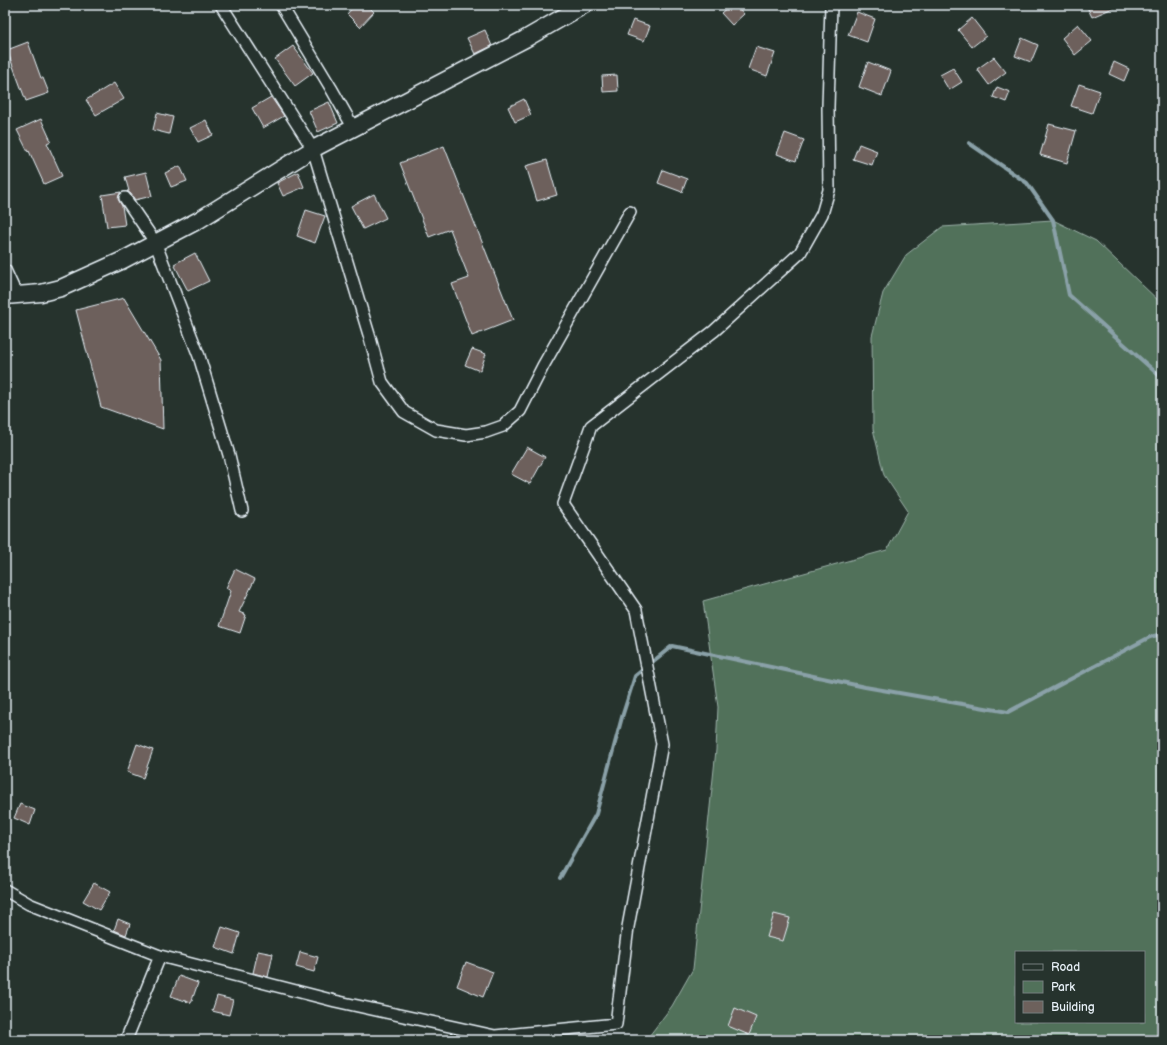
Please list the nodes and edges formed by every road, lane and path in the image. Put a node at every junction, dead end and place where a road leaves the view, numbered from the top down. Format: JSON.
{"nodes":[{"id":1,"x":221,"y":5,"type":"edge"},
{"id":2,"x":281,"y":5,"type":"edge"},
{"id":3,"x":584,"y":5,"type":"edge"},
{"id":4,"x":832,"y":5,"type":"edge"},
{"id":5,"x":353,"y":128,"type":"junction"},
{"id":6,"x":313,"y":149,"type":"junction"},
{"id":7,"x":125,"y":198,"type":"dead end"},
{"id":8,"x":630,"y":212,"type":"dead end"},
{"id":9,"x":155,"y":242,"type":"junction"},
{"id":10,"x":5,"y":270,"type":"edge"},
{"id":11,"x":11,"y":296,"type":"edge"},
{"id":12,"x":242,"y":511,"type":"dead end"},
{"id":13,"x":5,"y":890,"type":"edge"},
{"id":14,"x":160,"y":956,"type":"junction"},
{"id":15,"x":126,"y":1040,"type":"edge"}],
"edges":[{"from":1,"to":6,"type":"street"},
{"from":2,"to":5,"type":"street"},
{"from":3,"to":5,"type":"main road"},
{"from":4,"to":14,"type":"street"},
{"from":5,"to":6,"type":"main road"},
{"from":6,"to":8,"type":"street"},
{"from":6,"to":9,"type":"main road"},
{"from":7,"to":9,"type":"street"},
{"from":9,"to":11,"type":"main road"},
{"from":9,"to":12,"type":"street"},
{"from":10,"to":11,"type":"street"},
{"from":13,"to":14,"type":"street"},
{"from":14,"to":15,"type":"street"}]}
